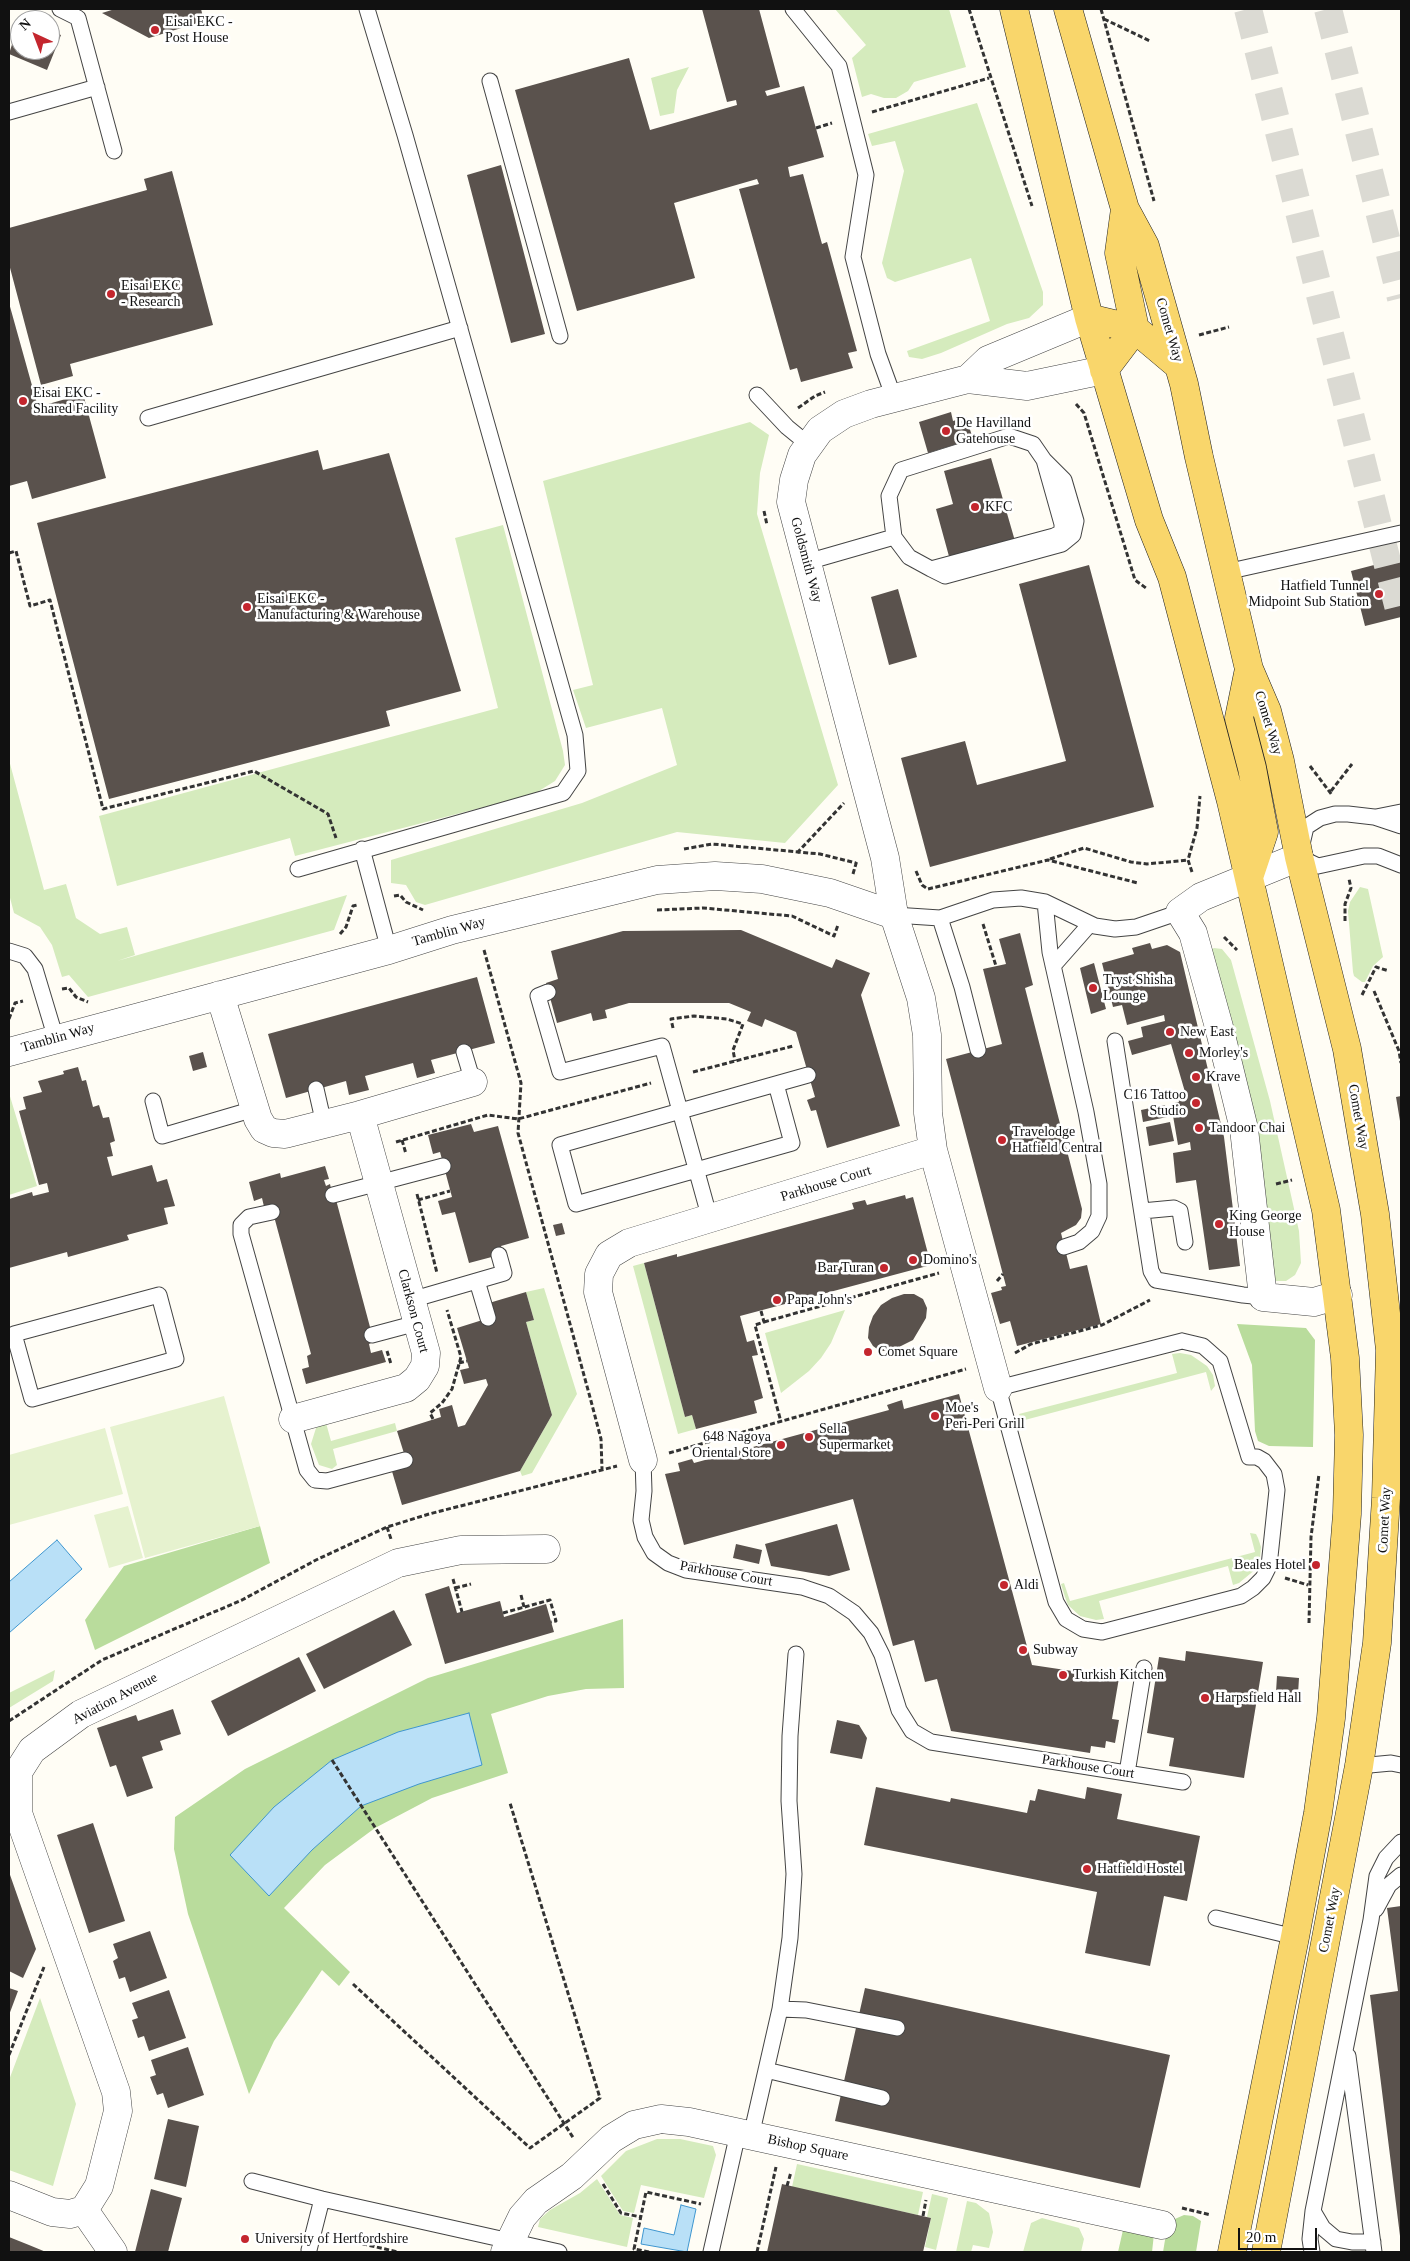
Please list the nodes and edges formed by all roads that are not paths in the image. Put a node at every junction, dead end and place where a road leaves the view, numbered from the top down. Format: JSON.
{"nodes":[{"id":1,"x":60,"y":9,"type":"edge"},
{"id":2,"x":367,"y":9,"type":"edge"},
{"id":3,"x":794,"y":9,"type":"edge"},
{"id":4,"x":1014,"y":9,"type":"edge"},
{"id":5,"x":1068,"y":9,"type":"edge"},
{"id":6,"x":490,"y":81,"type":"dead end"},
{"id":7,"x":97,"y":87,"type":"junction"},
{"id":8,"x":9,"y":112,"type":"edge"},
{"id":9,"x":114,"y":151,"type":"dead end"},
{"id":10,"x":1125,"y":209,"type":"junction"},
{"id":11,"x":1089,"y":318,"type":"junction"},
{"id":12,"x":460,"y":328,"type":"junction"},
{"id":13,"x":1135,"y":329,"type":"junction"},
{"id":14,"x":560,"y":336,"type":"dead end"},
{"id":15,"x":1179,"y":366,"type":"junction"},
{"id":16,"x":1104,"y":370,"type":"junction"},
{"id":17,"x":968,"y":380,"type":"junction"},
{"id":18,"x":756,"y":396,"type":"dead end"},
{"id":19,"x":894,"y":398,"type":"junction"},
{"id":20,"x":148,"y":418,"type":"dead end"},
{"id":21,"x":809,"y":445,"type":"junction"},
{"id":22,"x":1401,"y":533,"type":"edge"},
{"id":23,"x":894,"y":537,"type":"junction"},
{"id":24,"x":807,"y":562,"type":"junction"},
{"id":25,"x":1226,"y":572,"type":"junction"},
{"id":26,"x":1250,"y":669,"type":"junction"},
{"id":27,"x":1401,"y":812,"type":"edge"},
{"id":28,"x":1374,"y":817,"type":"junction"},
{"id":29,"x":1401,"y":826,"type":"edge"},
{"id":30,"x":362,"y":849,"type":"junction"},
{"id":31,"x":1298,"y":857,"type":"junction"},
{"id":32,"x":1401,"y":865,"type":"edge"},
{"id":33,"x":298,"y":869,"type":"dead end"},
{"id":34,"x":1249,"y":877,"type":"junction"},
{"id":35,"x":1044,"y":902,"type":"junction"},
{"id":36,"x":1191,"y":904,"type":"junction"},
{"id":37,"x":894,"y":915,"type":"junction"},
{"id":38,"x":940,"y":918,"type":"junction"},
{"id":39,"x":1090,"y":924,"type":"junction"},
{"id":40,"x":389,"y":950,"type":"junction"},
{"id":41,"x":9,"y":951,"type":"edge"},
{"id":42,"x":1053,"y":966,"type":"junction"},
{"id":43,"x":548,"y":992,"type":"dead end"},
{"id":44,"x":220,"y":995,"type":"junction"},
{"id":45,"x":56,"y":1039,"type":"junction"},
{"id":46,"x":1115,"y":1041,"type":"dead end"},
{"id":47,"x":978,"y":1050,"type":"dead end"},
{"id":48,"x":9,"y":1052,"type":"edge"},
{"id":49,"x":464,"y":1052,"type":"dead end"},
{"id":50,"x":808,"y":1075,"type":"dead end"},
{"id":51,"x":473,"y":1082,"type":"joint"},
{"id":52,"x":776,"y":1084,"type":"junction"},
{"id":53,"x":316,"y":1089,"type":"dead end"},
{"id":54,"x":153,"y":1101,"type":"dead end"},
{"id":55,"x":254,"y":1109,"type":"junction"},
{"id":56,"x":679,"y":1110,"type":"junction"},
{"id":57,"x":360,"y":1115,"type":"junction"},
{"id":58,"x":324,"y":1124,"type":"junction"},
{"id":59,"x":932,"y":1150,"type":"junction"},
{"id":60,"x":443,"y":1166,"type":"dead end"},
{"id":61,"x":697,"y":1171,"type":"junction"},
{"id":62,"x":377,"y":1184,"type":"junction"},
{"id":63,"x":333,"y":1195,"type":"dead end"},
{"id":64,"x":272,"y":1212,"type":"dead end"},
{"id":65,"x":1142,"y":1212,"type":"junction"},
{"id":66,"x":710,"y":1219,"type":"junction"},
{"id":67,"x":1185,"y":1242,"type":"dead end"},
{"id":68,"x":1064,"y":1247,"type":"dead end"},
{"id":69,"x":499,"y":1255,"type":"dead end"},
{"id":70,"x":477,"y":1281,"type":"junction"},
{"id":71,"x":1338,"y":1295,"type":"junction"},
{"id":72,"x":1263,"y":1296,"type":"junction"},
{"id":73,"x":414,"y":1311,"type":"junction"},
{"id":74,"x":488,"y":1318,"type":"dead end"},
{"id":75,"x":372,"y":1335,"type":"dead end"},
{"id":76,"x":14,"y":1354,"type":"edge"},
{"id":77,"x":998,"y":1388,"type":"junction"},
{"id":78,"x":293,"y":1419,"type":"junction"},
{"id":79,"x":406,"y":1460,"type":"dead end"},
{"id":80,"x":643,"y":1460,"type":"joint"},
{"id":81,"x":546,"y":1549,"type":"dead end"},
{"id":82,"x":796,"y":1654,"type":"dead end"},
{"id":83,"x":1144,"y":1668,"type":"dead end"},
{"id":84,"x":1401,"y":1765,"type":"edge"},
{"id":85,"x":1359,"y":1766,"type":"junction"},
{"id":86,"x":1127,"y":1773,"type":"junction"},
{"id":87,"x":1184,"y":1782,"type":"dead end"},
{"id":88,"x":1401,"y":1842,"type":"edge"},
{"id":89,"x":1401,"y":1875,"type":"edge"},
{"id":90,"x":1216,"y":1918,"type":"dead end"},
{"id":91,"x":1371,"y":1920,"type":"junction"},
{"id":92,"x":1295,"y":1937,"type":"junction"},
{"id":93,"x":780,"y":2009,"type":"junction"},
{"id":94,"x":897,"y":2028,"type":"dead end"},
{"id":95,"x":1347,"y":2045,"type":"junction"},
{"id":96,"x":766,"y":2070,"type":"junction"},
{"id":97,"x":882,"y":2098,"type":"dead end"},
{"id":98,"x":745,"y":2134,"type":"junction"},
{"id":99,"x":252,"y":2180,"type":"dead end"},
{"id":100,"x":9,"y":2196,"type":"edge"},
{"id":101,"x":322,"y":2199,"type":"junction"},
{"id":102,"x":84,"y":2210,"type":"junction"},
{"id":103,"x":1313,"y":2211,"type":"junction"},
{"id":104,"x":1162,"y":2225,"type":"dead end"},
{"id":105,"x":507,"y":2247,"type":"edge"},
{"id":106,"x":1373,"y":2247,"type":"edge"},
{"id":107,"x":309,"y":2250,"type":"dead end"},
{"id":108,"x":113,"y":2252,"type":"edge"},
{"id":109,"x":559,"y":2252,"type":"edge"},
{"id":110,"x":711,"y":2252,"type":"edge"},
{"id":111,"x":1232,"y":2252,"type":"edge"},
{"id":112,"x":1266,"y":2252,"type":"edge"},
{"id":113,"x":1312,"y":2252,"type":"edge"}],
"edges":[{"from":1,"to":7,"type":"lane"},
{"from":2,"to":12,"type":"lane"},
{"from":3,"to":19,"type":"lane"},
{"from":4,"to":11,"type":"main road"},
{"from":5,"to":10,"type":"main road","name":"Comet Way"},
{"from":6,"to":14,"type":"lane"},
{"from":7,"to":8,"type":"lane"},
{"from":7,"to":9,"type":"lane"},
{"from":10,"to":13,"type":"main road"},
{"from":10,"to":15,"type":"main road","name":"Comet Way"},
{"from":11,"to":13,"type":"main road"},
{"from":11,"to":16,"type":"main road"},
{"from":11,"to":17,"type":"street"},
{"from":12,"to":20,"type":"lane"},
{"from":12,"to":30,"type":"lane"},
{"from":13,"to":15,"type":"main road"},
{"from":13,"to":16,"type":"main road"},
{"from":15,"to":25,"type":"main road","name":"Comet Way"},
{"from":16,"to":17,"type":"street","name":"Goldsmith Way"},
{"from":16,"to":34,"type":"main road"},
{"from":17,"to":19,"type":"street","name":"Goldsmith Way"},
{"from":18,"to":21,"type":"lane"},
{"from":19,"to":21,"type":"street","name":"Goldsmith Way"},
{"from":21,"to":24,"type":"street","name":"Goldsmith Way"},
{"from":22,"to":25,"type":"lane"},
{"from":23,"to":23,"type":"lane"},
{"from":23,"to":24,"type":"lane"},
{"from":24,"to":37,"type":"street","name":"Goldsmith Way"},
{"from":25,"to":26,"type":"main road","name":"Comet Way"},
{"from":26,"to":31,"type":"main road","name":"Comet Way"},
{"from":26,"to":34,"type":"main road"},
{"from":27,"to":28,"type":"lane"},
{"from":28,"to":29,"type":"lane"},
{"from":28,"to":31,"type":"lane"},
{"from":30,"to":33,"type":"lane"},
{"from":30,"to":40,"type":"lane"},
{"from":31,"to":32,"type":"lane"},
{"from":31,"to":34,"type":"street"},
{"from":31,"to":85,"type":"main road","name":"Comet Way"},
{"from":34,"to":36,"type":"street"},
{"from":34,"to":71,"type":"main road"},
{"from":35,"to":38,"type":"lane"},
{"from":35,"to":39,"type":"lane"},
{"from":35,"to":42,"type":"lane"},
{"from":36,"to":39,"type":"lane"},
{"from":36,"to":72,"type":"street"},
{"from":37,"to":38,"type":"lane"},
{"from":37,"to":40,"type":"street","name":"Tamblin Way"},
{"from":37,"to":59,"type":"street","name":"Goldsmith Way"},
{"from":38,"to":47,"type":"lane"},
{"from":39,"to":42,"type":"lane"},
{"from":40,"to":44,"type":"street","name":"Tamblin Way"},
{"from":41,"to":45,"type":"lane"},
{"from":42,"to":68,"type":"lane"},
{"from":43,"to":56,"type":"lane"},
{"from":44,"to":45,"type":"street","name":"Tamblin Way"},
{"from":44,"to":55,"type":"street"},
{"from":45,"to":48,"type":"street","name":"Tamblin Way"},
{"from":46,"to":65,"type":"lane"},
{"from":49,"to":51,"type":"lane"},
{"from":50,"to":52,"type":"lane"},
{"from":51,"to":57,"type":"street"},
{"from":52,"to":56,"type":"lane"},
{"from":52,"to":61,"type":"lane"},
{"from":53,"to":58,"type":"lane"},
{"from":54,"to":55,"type":"lane"},
{"from":55,"to":58,"type":"street"},
{"from":56,"to":61,"type":"lane"},
{"from":56,"to":61,"type":"lane"},
{"from":57,"to":58,"type":"street"},
{"from":57,"to":62,"type":"street","name":"Clarkson Court"},
{"from":59,"to":66,"type":"street","name":"Parkhouse Court"},
{"from":59,"to":77,"type":"street","name":"Goldsmith Way"},
{"from":60,"to":62,"type":"lane"},
{"from":61,"to":66,"type":"lane"},
{"from":62,"to":63,"type":"lane"},
{"from":62,"to":73,"type":"street","name":"Clarkson Court"},
{"from":64,"to":78,"type":"lane"},
{"from":65,"to":67,"type":"lane"},
{"from":65,"to":72,"type":"lane"},
{"from":66,"to":80,"type":"street","name":"Parkhouse Court"},
{"from":69,"to":70,"type":"lane"},
{"from":70,"to":73,"type":"lane"},
{"from":70,"to":74,"type":"lane"},
{"from":71,"to":72,"type":"street"},
{"from":71,"to":92,"type":"main road"},
{"from":73,"to":75,"type":"lane"},
{"from":73,"to":78,"type":"street","name":"Clarkson Court"},
{"from":76,"to":76,"type":"lane"},
{"from":77,"to":77,"type":"lane"},
{"from":78,"to":79,"type":"lane"},
{"from":80,"to":86,"type":"lane","name":"Parkhouse Court"},
{"from":81,"to":102,"type":"street","name":"Aviation Avenue"},
{"from":82,"to":93,"type":"lane"},
{"from":83,"to":86,"type":"lane"},
{"from":84,"to":85,"type":"lane"},
{"from":85,"to":112,"type":"main road","name":"Comet Way"},
{"from":86,"to":87,"type":"lane","name":"Parkhouse Court"},
{"from":88,"to":91,"type":"lane"},
{"from":89,"to":91,"type":"lane"},
{"from":90,"to":92,"type":"lane"},
{"from":91,"to":95,"type":"lane"},
{"from":92,"to":111,"type":"main road"},
{"from":93,"to":94,"type":"lane"},
{"from":93,"to":96,"type":"lane"},
{"from":95,"to":103,"type":"lane"},
{"from":95,"to":106,"type":"lane"},
{"from":96,"to":97,"type":"lane"},
{"from":96,"to":98,"type":"lane"},
{"from":98,"to":104,"type":"street","name":"Bishop Square"},
{"from":98,"to":105,"type":"street","name":"Bishop Square"},
{"from":98,"to":110,"type":"lane"},
{"from":99,"to":101,"type":"lane"},
{"from":100,"to":102,"type":"street"},
{"from":101,"to":105,"type":"lane"},
{"from":101,"to":107,"type":"lane"},
{"from":102,"to":108,"type":"street"},
{"from":103,"to":106,"type":"lane"},
{"from":103,"to":113,"type":"lane"},
{"from":105,"to":109,"type":"lane"}]}
